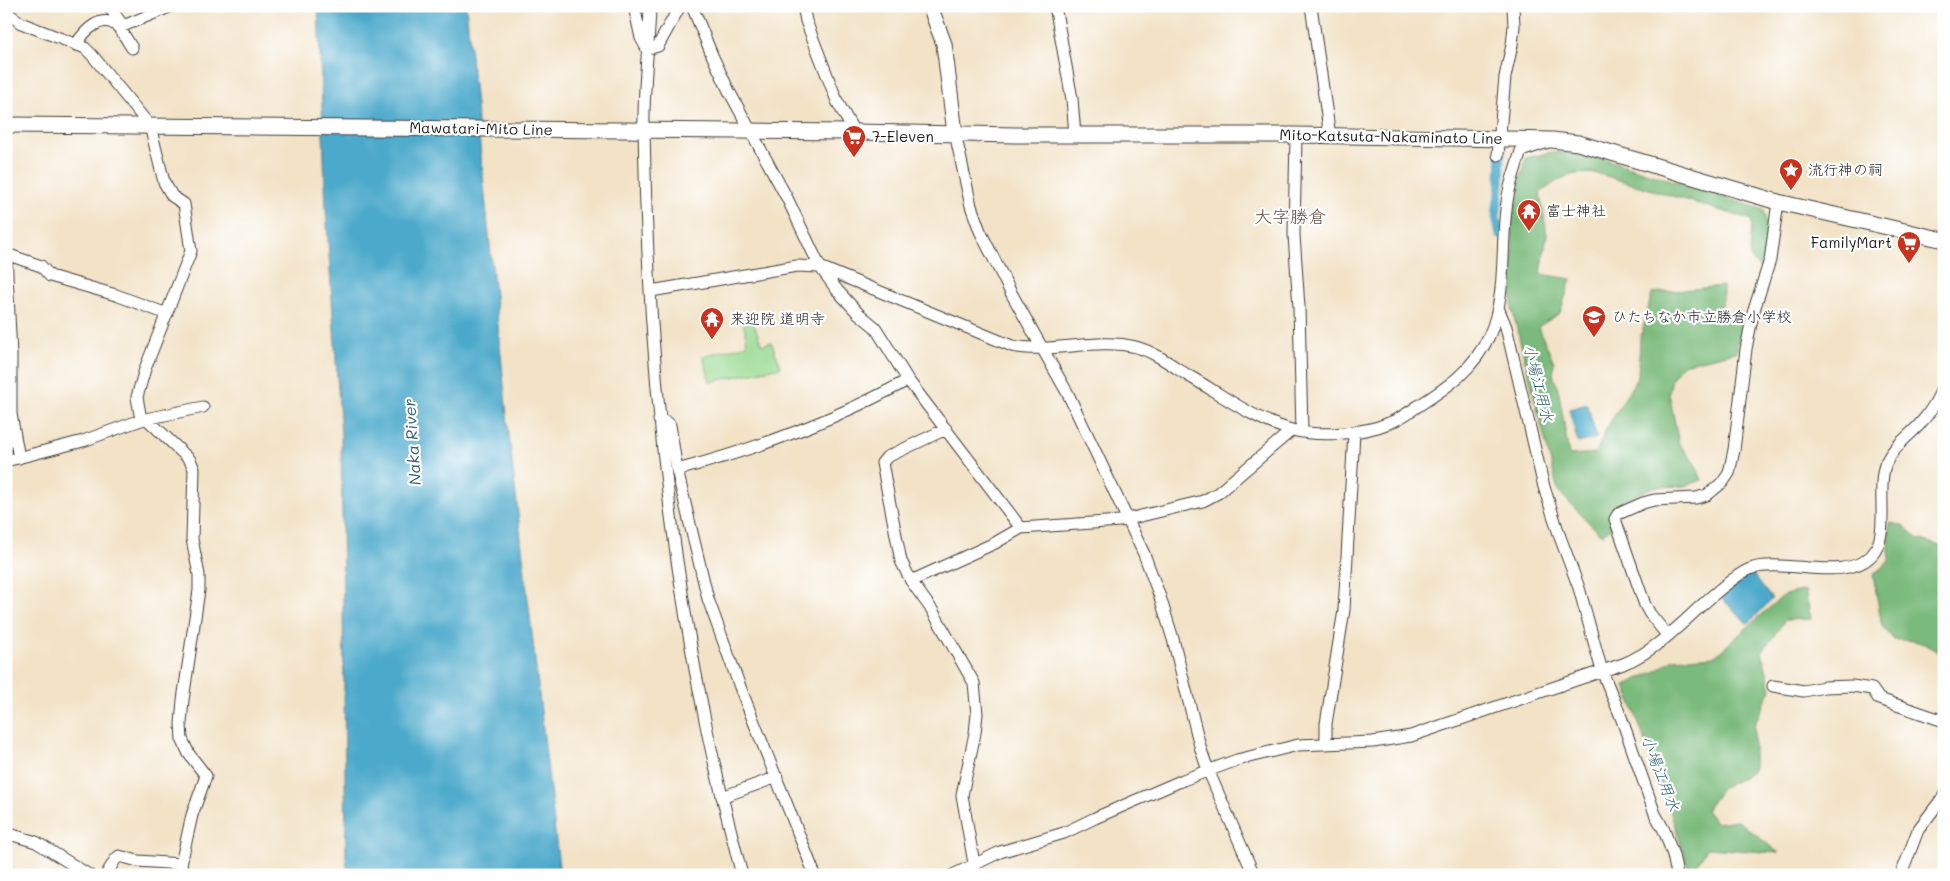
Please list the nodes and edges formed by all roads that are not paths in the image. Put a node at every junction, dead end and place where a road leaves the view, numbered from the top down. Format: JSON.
{"nodes":[{"id":1,"x":108,"y":6,"type":"edge"},
{"id":2,"x":172,"y":6,"type":"edge"},
{"id":3,"x":634,"y":6,"type":"edge"},
{"id":4,"x":650,"y":6,"type":"edge"},
{"id":5,"x":680,"y":6,"type":"edge"},
{"id":6,"x":692,"y":6,"type":"edge"},
{"id":7,"x":803,"y":6,"type":"edge"},
{"id":8,"x":930,"y":6,"type":"edge"},
{"id":9,"x":1055,"y":6,"type":"edge"},
{"id":10,"x":1311,"y":6,"type":"edge"},
{"id":11,"x":1513,"y":6,"type":"edge"},
{"id":12,"x":6,"y":12,"type":"edge"},
{"id":13,"x":76,"y":45,"type":"junction"},
{"id":14,"x":132,"y":48,"type":"dead end"},
{"id":15,"x":647,"y":49,"type":"junction"},
{"id":16,"x":6,"y":125,"type":"edge"},
{"id":17,"x":150,"y":126,"type":"junction"},
{"id":18,"x":644,"y":130,"type":"junction"},
{"id":19,"x":750,"y":131,"type":"junction"},
{"id":20,"x":854,"y":132,"type":"junction"},
{"id":21,"x":955,"y":133,"type":"junction"},
{"id":22,"x":1075,"y":134,"type":"junction"},
{"id":23,"x":1296,"y":135,"type":"junction"},
{"id":24,"x":1330,"y":136,"type":"junction"},
{"id":25,"x":1498,"y":138,"type":"junction"},
{"id":26,"x":1552,"y":140,"type":"junction"},
{"id":27,"x":1498,"y":155,"type":"dead end"},
{"id":28,"x":1778,"y":202,"type":"junction"},
{"id":29,"x":1944,"y":240,"type":"edge"},
{"id":30,"x":820,"y":267,"type":"junction"},
{"id":31,"x":650,"y":291,"type":"junction"},
{"id":32,"x":1499,"y":310,"type":"junction"},
{"id":33,"x":167,"y":314,"type":"junction"},
{"id":34,"x":1043,"y":348,"type":"junction"},
{"id":35,"x":908,"y":380,"type":"junction"},
{"id":36,"x":1944,"y":383,"type":"edge"},
{"id":37,"x":203,"y":407,"type":"dead end"},
{"id":38,"x":144,"y":420,"type":"junction"},
{"id":39,"x":659,"y":420,"type":"junction"},
{"id":40,"x":946,"y":429,"type":"junction"},
{"id":41,"x":1297,"y":431,"type":"junction"},
{"id":42,"x":1354,"y":432,"type":"junction"},
{"id":43,"x":19,"y":458,"type":"junction"},
{"id":44,"x":6,"y":461,"type":"edge"},
{"id":45,"x":677,"y":470,"type":"junction"},
{"id":46,"x":1128,"y":519,"type":"junction"},
{"id":47,"x":1021,"y":528,"type":"junction"},
{"id":48,"x":911,"y":581,"type":"junction"},
{"id":49,"x":1667,"y":635,"type":"junction"},
{"id":50,"x":1602,"y":671,"type":"junction"},
{"id":51,"x":1773,"y":686,"type":"dead end"},
{"id":52,"x":1944,"y":721,"type":"edge"},
{"id":53,"x":1326,"y":744,"type":"junction"},
{"id":54,"x":1208,"y":770,"type":"junction"},
{"id":55,"x":777,"y":777,"type":"junction"},
{"id":56,"x":1944,"y":796,"type":"edge"},
{"id":57,"x":722,"y":797,"type":"junction"},
{"id":58,"x":6,"y":833,"type":"edge"},
{"id":59,"x":975,"y":869,"type":"edge"},
{"id":60,"x":182,"y":870,"type":"edge"},
{"id":61,"x":89,"y":875,"type":"edge"},
{"id":62,"x":106,"y":875,"type":"edge"},
{"id":63,"x":742,"y":875,"type":"edge"},
{"id":64,"x":814,"y":875,"type":"edge"},
{"id":65,"x":953,"y":875,"type":"edge"},
{"id":66,"x":1254,"y":875,"type":"edge"},
{"id":67,"x":1677,"y":875,"type":"edge"},
{"id":68,"x":1901,"y":875,"type":"edge"}],
"edges":[{"from":1,"to":2,"type":"street"},
{"from":3,"to":15,"type":"street"},
{"from":4,"to":15,"type":"street"},
{"from":5,"to":15,"type":"street"},
{"from":6,"to":19,"type":"street"},
{"from":7,"to":20,"type":"street"},
{"from":8,"to":21,"type":"main road"},
{"from":9,"to":22,"type":"street"},
{"from":10,"to":24,"type":"street"},
{"from":11,"to":25,"type":"street"},
{"from":12,"to":13,"type":"street"},
{"from":13,"to":14,"type":"street"},
{"from":13,"to":17,"type":"street"},
{"from":15,"to":18,"type":"street"},
{"from":16,"to":17,"type":"main road","name":"Mawatari-Mito Line"},
{"from":17,"to":18,"type":"main road","name":"Mawatari-Mito Line"},
{"from":17,"to":33,"type":"street"},
{"from":18,"to":19,"type":"main road","name":"Mawatari-Mito Line"},
{"from":18,"to":31,"type":"street"},
{"from":19,"to":20,"type":"main road","name":"Mawatari-Mito Line"},
{"from":19,"to":30,"type":"street"},
{"from":20,"to":21,"type":"main road","name":"Mawatari-Mito Line"},
{"from":21,"to":22,"type":"main road","name":"Mito-Katsuta-Nakaminato Line"},
{"from":21,"to":34,"type":"street"},
{"from":22,"to":23,"type":"main road","name":"Mito-Katsuta-Nakaminato Line"},
{"from":23,"to":24,"type":"main road","name":"Mito-Katsuta-Nakaminato Line"},
{"from":23,"to":41,"type":"street"},
{"from":24,"to":25,"type":"main road","name":"Mito-Katsuta-Nakaminato Line"},
{"from":25,"to":26,"type":"main road","name":"Mito-Katsuta-Nakaminato Line"},
{"from":25,"to":27,"type":"street"},
{"from":26,"to":28,"type":"main road","name":"Mito-Katsuta-Nakaminato Line"},
{"from":26,"to":32,"type":"street"},
{"from":28,"to":29,"type":"main road","name":"Mito-Katsuta-Nakaminato Line"},
{"from":28,"to":49,"type":"street"},
{"from":30,"to":31,"type":"street"},
{"from":30,"to":34,"type":"street"},
{"from":30,"to":35,"type":"street"},
{"from":31,"to":39,"type":"street"},
{"from":32,"to":42,"type":"street"},
{"from":32,"to":50,"type":"street"},
{"from":33,"to":38,"type":"street"},
{"from":33,"to":43,"type":"street"},
{"from":34,"to":41,"type":"street"},
{"from":34,"to":46,"type":"street"},
{"from":35,"to":40,"type":"street"},
{"from":35,"to":45,"type":"street"},
{"from":36,"to":49,"type":"street"},
{"from":37,"to":38,"type":"street"},
{"from":38,"to":43,"type":"street"},
{"from":38,"to":60,"type":"street"},
{"from":39,"to":45,"type":"street"},
{"from":39,"to":57,"type":"street"},
{"from":40,"to":47,"type":"street"},
{"from":40,"to":48,"type":"street"},
{"from":41,"to":42,"type":"street"},
{"from":41,"to":46,"type":"street"},
{"from":42,"to":53,"type":"street"},
{"from":43,"to":44,"type":"street"},
{"from":45,"to":55,"type":"street"},
{"from":46,"to":47,"type":"street"},
{"from":46,"to":54,"type":"street"},
{"from":47,"to":48,"type":"street"},
{"from":48,"to":59,"type":"street"},
{"from":49,"to":50,"type":"street"},
{"from":50,"to":53,"type":"street"},
{"from":50,"to":67,"type":"street"},
{"from":51,"to":52,"type":"street"},
{"from":53,"to":54,"type":"street"},
{"from":54,"to":59,"type":"street"},
{"from":54,"to":66,"type":"street"},
{"from":55,"to":57,"type":"street"},
{"from":55,"to":64,"type":"street"},
{"from":56,"to":68,"type":"street"},
{"from":57,"to":63,"type":"street"},
{"from":58,"to":61,"type":"street"},
{"from":59,"to":65,"type":"street"},
{"from":60,"to":62,"type":"street"}]}
